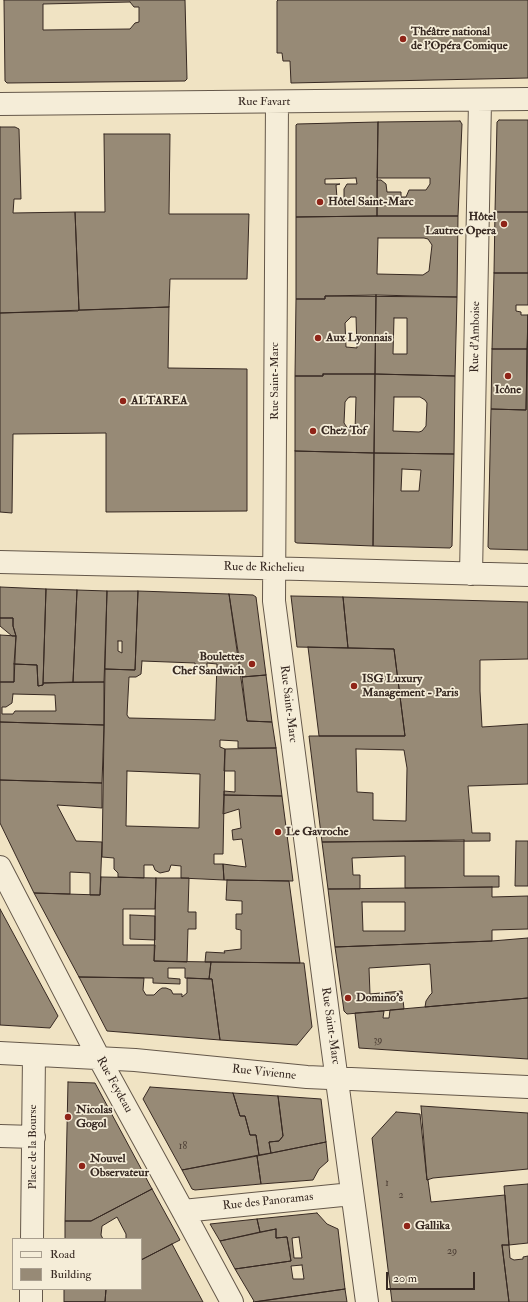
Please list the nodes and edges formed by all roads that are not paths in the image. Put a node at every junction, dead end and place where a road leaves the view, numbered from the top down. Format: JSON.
{"nodes":[{"id":1,"x":528,"y":99,"type":"edge"},
{"id":2,"x":480,"y":100,"type":"junction"},
{"id":3,"x":278,"y":102,"type":"junction"},
{"id":4,"x":0,"y":104,"type":"edge"},
{"id":5,"x":0,"y":562,"type":"edge"},
{"id":6,"x":274,"y":569,"type":"junction"},
{"id":7,"x":471,"y":574,"type":"junction"},
{"id":8,"x":528,"y":575,"type":"edge"},
{"id":9,"x":0,"y":867,"type":"edge"},
{"id":10,"x":0,"y":1053,"type":"edge"},
{"id":11,"x":34,"y":1055,"type":"junction"},
{"id":12,"x":99,"y":1058,"type":"junction"},
{"id":13,"x":337,"y":1079,"type":"junction"},
{"id":14,"x":528,"y":1087,"type":"edge"},
{"id":15,"x":0,"y":1136,"type":"edge"},
{"id":16,"x":34,"y":1137,"type":"junction"},
{"id":17,"x":352,"y":1194,"type":"junction"},
{"id":18,"x":183,"y":1210,"type":"junction"},
{"id":19,"x":32,"y":1238,"type":"edge"},
{"id":20,"x":31,"y":1290,"type":"edge"},
{"id":21,"x":31,"y":1302,"type":"edge"},
{"id":22,"x":232,"y":1302,"type":"edge"},
{"id":23,"x":367,"y":1302,"type":"edge"}],
"edges":[{"from":1,"to":2,"type":"street","name":"Rue Favart"},
{"from":2,"to":3,"type":"street","name":"Rue Favart"},
{"from":2,"to":7,"type":"street","name":"Rue d'Amboise"},
{"from":3,"to":4,"type":"street","name":"Rue Favart"},
{"from":3,"to":6,"type":"street","name":"Rue Saint-Marc"},
{"from":5,"to":6,"type":"street","name":"Rue de Richelieu"},
{"from":6,"to":7,"type":"street","name":"Rue de Richelieu"},
{"from":6,"to":13,"type":"street","name":"Rue Saint-Marc"},
{"from":7,"to":8,"type":"street","name":"Rue de Richelieu"},
{"from":9,"to":12,"type":"street","name":"Rue Feydeau"},
{"from":10,"to":11,"type":"street","name":"Rue Vivienne"},
{"from":11,"to":12,"type":"street","name":"Rue Vivienne"},
{"from":11,"to":16,"type":"street","name":"Place de la Bourse"},
{"from":12,"to":13,"type":"street","name":"Rue Vivienne"},
{"from":12,"to":18,"type":"street","name":"Rue Feydeau"},
{"from":13,"to":14,"type":"street","name":"Rue Vivienne"},
{"from":13,"to":17,"type":"street","name":"Rue Saint-Marc"},
{"from":15,"to":16,"type":"street"},
{"from":16,"to":19,"type":"street","name":"Place de la Bourse"},
{"from":17,"to":18,"type":"street","name":"Rue des Panoramas"},
{"from":17,"to":23,"type":"street","name":"Rue Saint-Marc"},
{"from":18,"to":22,"type":"street","name":"Rue Feydeau"},
{"from":20,"to":21,"type":"street"}]}
